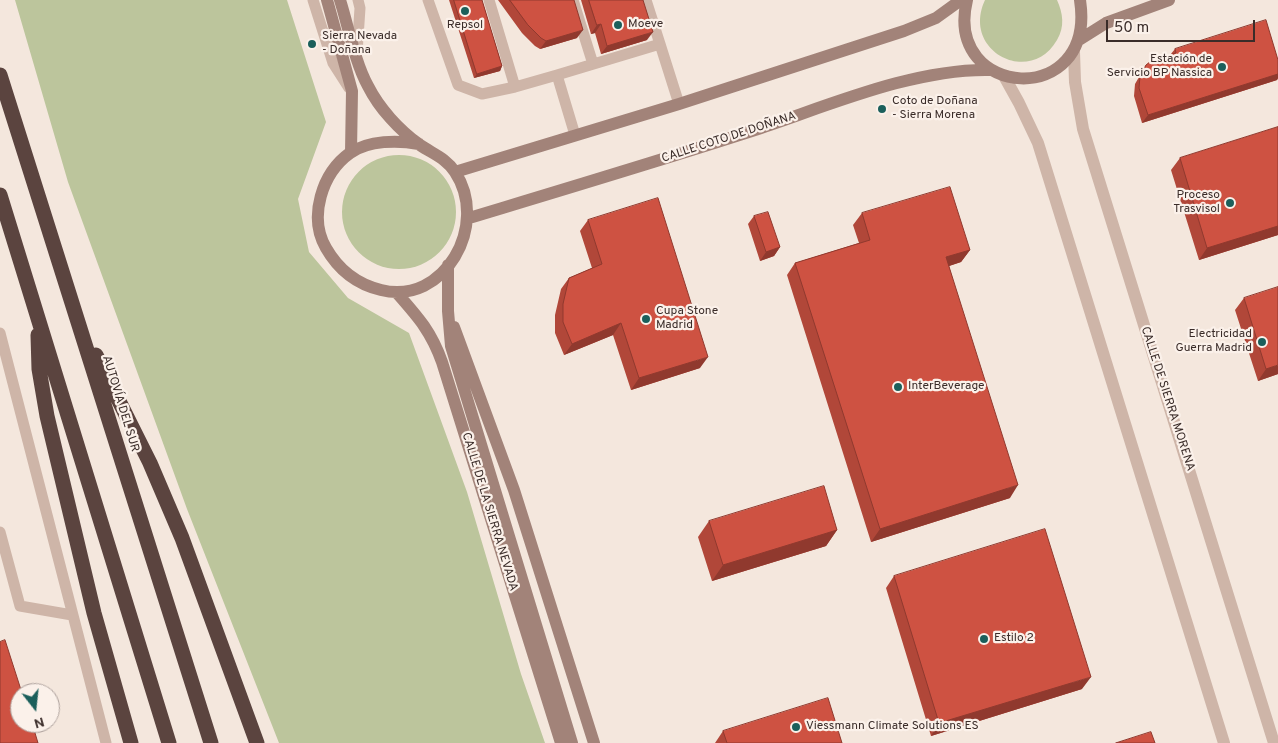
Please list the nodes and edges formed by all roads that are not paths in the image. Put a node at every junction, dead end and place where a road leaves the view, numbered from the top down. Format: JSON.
{"nodes":[{"id":1,"x":313,"y":0,"type":"edge"},
{"id":2,"x":327,"y":0,"type":"edge"},
{"id":3,"x":340,"y":0,"type":"edge"},
{"id":4,"x":358,"y":0,"type":"edge"},
{"id":5,"x":428,"y":0,"type":"edge"},
{"id":6,"x":489,"y":0,"type":"edge"},
{"id":7,"x":573,"y":0,"type":"edge"},
{"id":8,"x":646,"y":0,"type":"edge"},
{"id":9,"x":961,"y":0,"type":"edge"},
{"id":10,"x":967,"y":0,"type":"edge"},
{"id":11,"x":1080,"y":0,"type":"edge"},
{"id":12,"x":1169,"y":0,"type":"edge"},
{"id":13,"x":660,"y":44,"type":"junction"},
{"id":14,"x":1076,"y":46,"type":"junction"},
{"id":15,"x":356,"y":53,"type":"junction"},
{"id":16,"x":593,"y":64,"type":"junction"},
{"id":17,"x":991,"y":70,"type":"junction"},
{"id":18,"x":0,"y":74,"type":"edge"},
{"id":19,"x":556,"y":75,"type":"junction"},
{"id":20,"x":1004,"y":76,"type":"junction"},
{"id":21,"x":515,"y":87,"type":"junction"},
{"id":22,"x":352,"y":91,"type":"junction"},
{"id":23,"x":679,"y":104,"type":"junction"},
{"id":24,"x":575,"y":135,"type":"junction"},
{"id":25,"x":419,"y":144,"type":"junction"},
{"id":26,"x":351,"y":152,"type":"junction"},
{"id":27,"x":455,"y":172,"type":"junction"},
{"id":28,"x":0,"y":195,"type":"edge"},
{"id":29,"x":469,"y":218,"type":"junction"},
{"id":30,"x":448,"y":265,"type":"junction"},
{"id":31,"x":396,"y":292,"type":"junction"},
{"id":32,"x":448,"y":311,"type":"junction"},
{"id":33,"x":75,"y":313,"type":"junction"},
{"id":34,"x":38,"y":318,"type":"junction"},
{"id":35,"x":0,"y":332,"type":"edge"},
{"id":36,"x":0,"y":532,"type":"edge"},
{"id":37,"x":72,"y":615,"type":"junction"},
{"id":38,"x":106,"y":743,"type":"edge"},
{"id":39,"x":131,"y":743,"type":"edge"},
{"id":40,"x":169,"y":743,"type":"edge"},
{"id":41,"x":211,"y":743,"type":"edge"},
{"id":42,"x":258,"y":743,"type":"edge"},
{"id":43,"x":561,"y":743,"type":"edge"},
{"id":44,"x":572,"y":743,"type":"edge"},
{"id":45,"x":594,"y":743,"type":"edge"},
{"id":46,"x":1224,"y":743,"type":"edge"},
{"id":47,"x":1274,"y":743,"type":"edge"}],
"edges":[{"from":1,"to":22,"type":"lane"},
{"from":2,"to":22,"type":"main road"},
{"from":3,"to":15,"type":"main road"},
{"from":4,"to":15,"type":"lane"},
{"from":5,"to":21,"type":"lane"},
{"from":6,"to":21,"type":"lane"},
{"from":7,"to":16,"type":"lane"},
{"from":8,"to":13,"type":"lane"},
{"from":9,"to":23,"type":"main road"},
{"from":10,"to":17,"type":"main road"},
{"from":11,"to":14,"type":"main road"},
{"from":12,"to":14,"type":"main road"},
{"from":13,"to":16,"type":"lane"},
{"from":13,"to":23,"type":"lane"},
{"from":14,"to":20,"type":"main road"},
{"from":14,"to":47,"type":"street","name":"CALLE DE SIERRA MORENA"},
{"from":15,"to":25,"type":"main road"},
{"from":16,"to":19,"type":"lane"},
{"from":17,"to":20,"type":"main road"},
{"from":17,"to":29,"type":"main road","name":"CALLE COTO DE DOÑANA"},
{"from":18,"to":33,"type":"highway","name":"AUTOVÍA DEL SUR"},
{"from":19,"to":21,"type":"lane"},
{"from":19,"to":24,"type":"lane"},
{"from":20,"to":46,"type":"street"},
{"from":22,"to":26,"type":"main road"},
{"from":23,"to":24,"type":"main road"},
{"from":24,"to":27,"type":"main road"},
{"from":25,"to":26,"type":"main road"},
{"from":25,"to":27,"type":"main road"},
{"from":26,"to":31,"type":"main road"},
{"from":27,"to":29,"type":"main road"},
{"from":28,"to":34,"type":"highway"},
{"from":29,"to":30,"type":"main road"},
{"from":30,"to":31,"type":"main road"},
{"from":30,"to":32,"type":"main road"},
{"from":31,"to":43,"type":"main road","name":"CALLE DE LA SIERRA NEVADA"},
{"from":32,"to":44,"type":"main road"},
{"from":32,"to":45,"type":"main road"},
{"from":33,"to":41,"type":"highway","name":"AUTOVÍA DEL SUR"},
{"from":33,"to":42,"type":"highway"},
{"from":34,"to":39,"type":"highway"},
{"from":34,"to":40,"type":"highway"},
{"from":35,"to":37,"type":"lane"},
{"from":36,"to":37,"type":"lane"},
{"from":37,"to":38,"type":"lane"}]}
